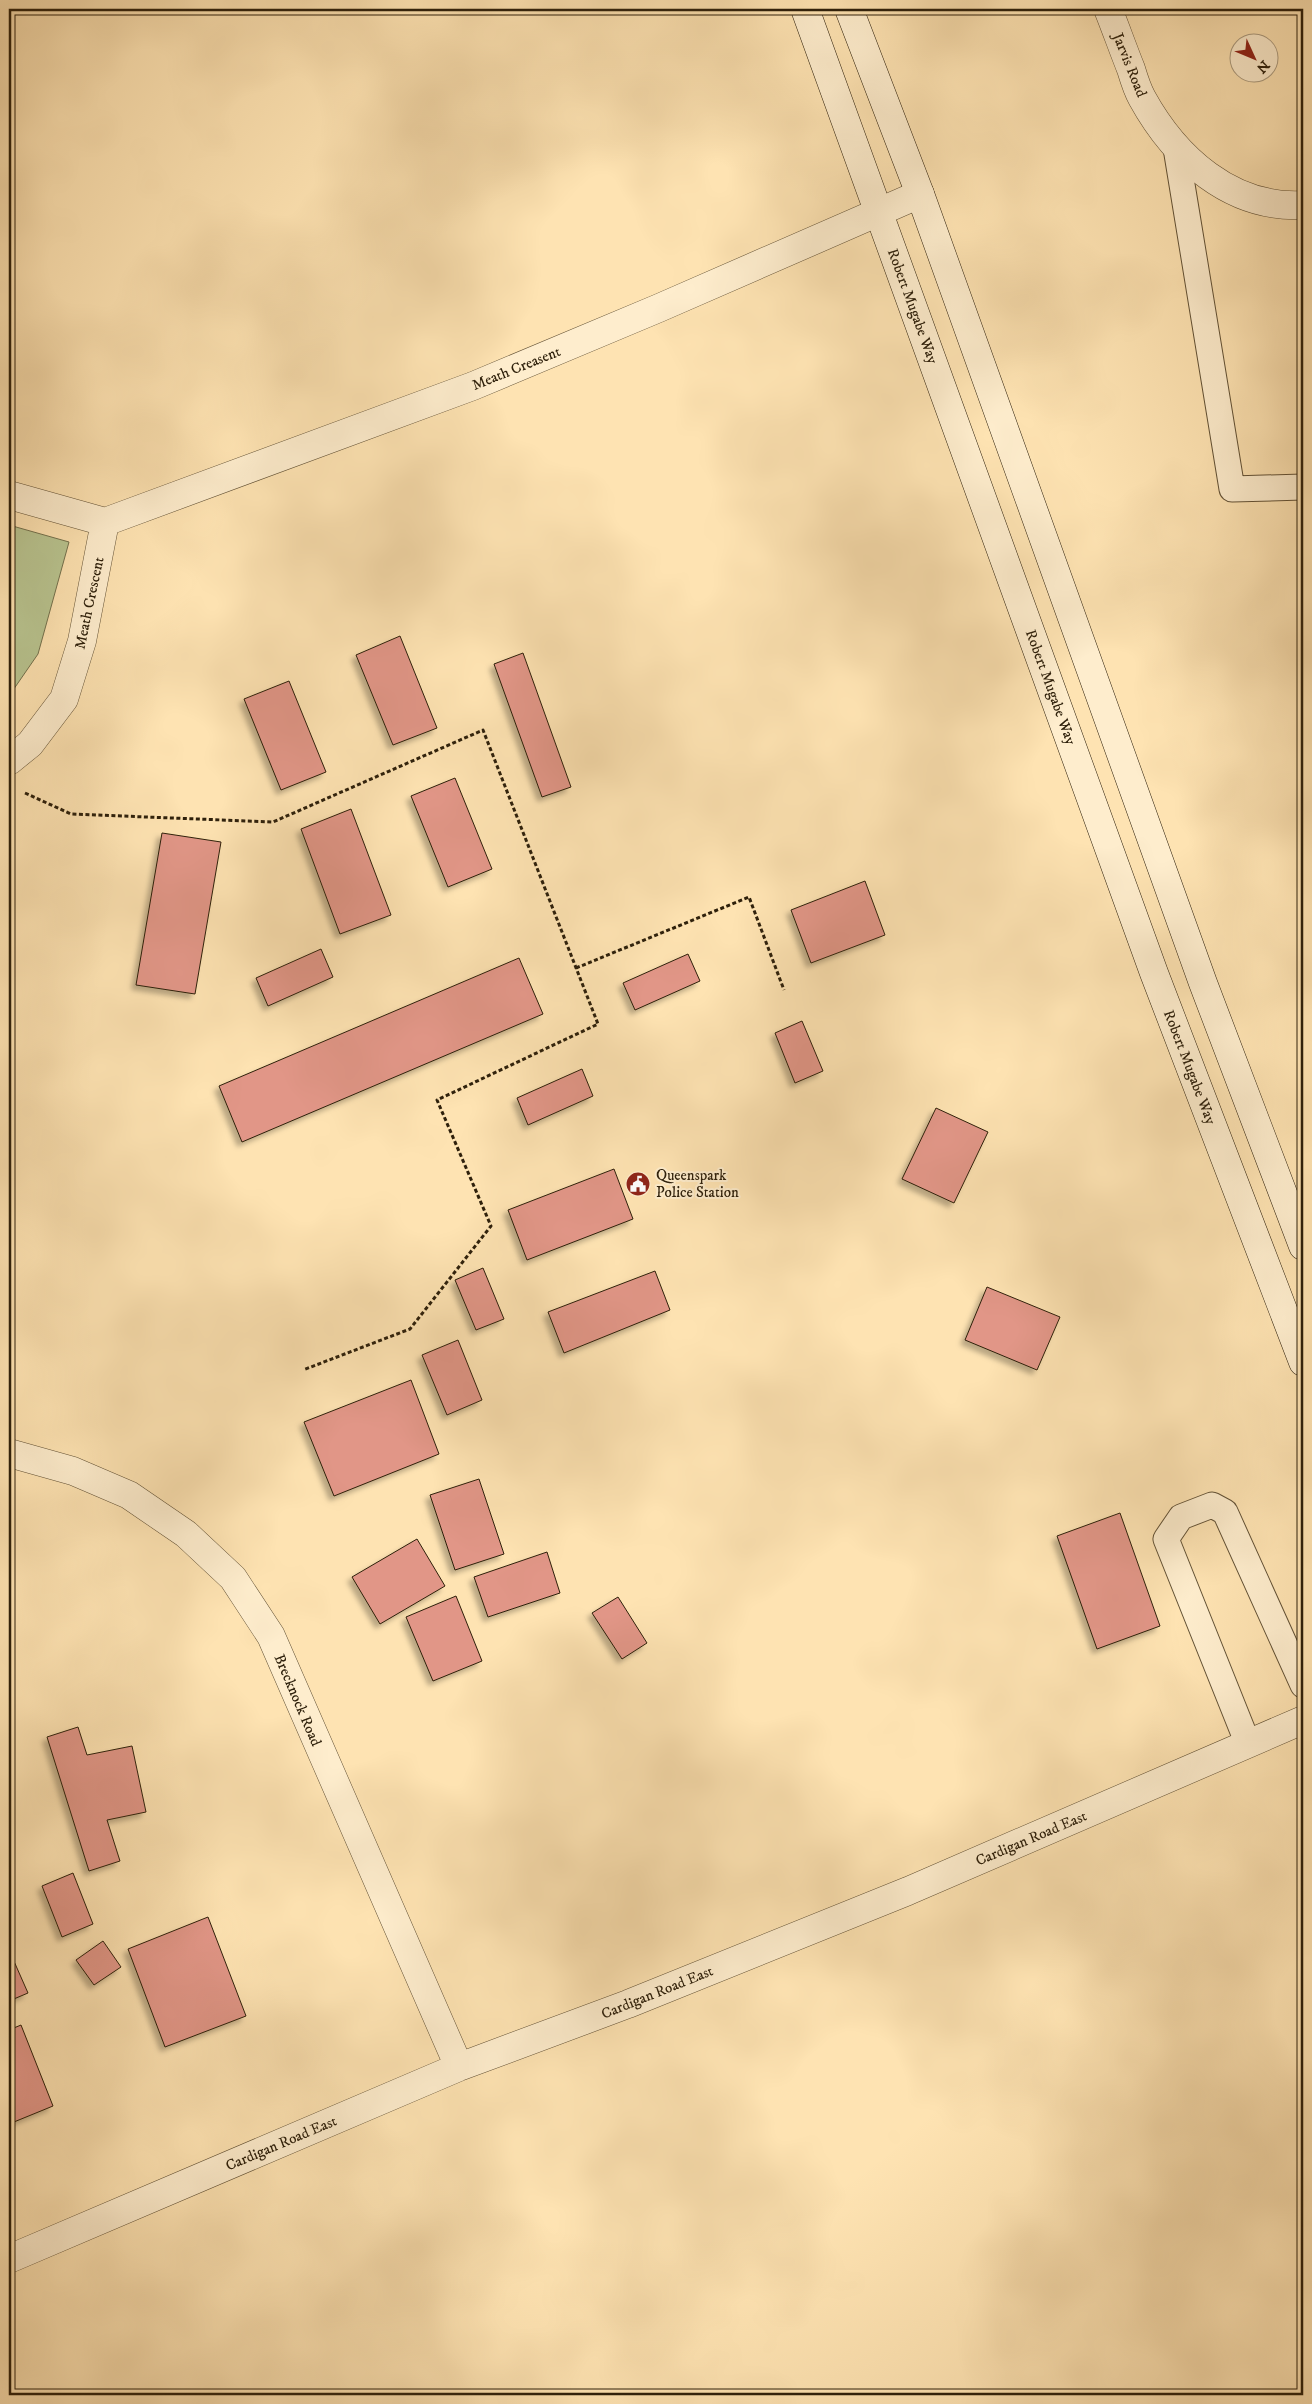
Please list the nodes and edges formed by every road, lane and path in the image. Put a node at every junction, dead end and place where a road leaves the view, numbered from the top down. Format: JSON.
{"nodes":[{"id":1,"x":805,"y":9,"type":"edge"},
{"id":2,"x":849,"y":9,"type":"edge"},
{"id":3,"x":1108,"y":9,"type":"edge"},
{"id":4,"x":1176,"y":148,"type":"junction"},
{"id":5,"x":920,"y":194,"type":"junction"},
{"id":6,"x":1303,"y":205,"type":"edge"},
{"id":7,"x":880,"y":212,"type":"junction"},
{"id":8,"x":1303,"y":487,"type":"edge"},
{"id":9,"x":9,"y":495,"type":"edge"},
{"id":10,"x":105,"y":522,"type":"junction"},
{"id":11,"x":9,"y":761,"type":"edge"},
{"id":12,"x":18,"y":790,"type":"dead end"},
{"id":13,"x":576,"y":968,"type":"junction"},
{"id":14,"x":784,"y":990,"type":"dead end"},
{"id":15,"x":1303,"y":1246,"type":"edge"},
{"id":16,"x":1303,"y":1362,"type":"edge"},
{"id":17,"x":303,"y":1370,"type":"dead end"},
{"id":18,"x":9,"y":1454,"type":"edge"},
{"id":19,"x":1303,"y":1685,"type":"edge"},
{"id":20,"x":1303,"y":1720,"type":"edge"},
{"id":21,"x":1248,"y":1744,"type":"junction"},
{"id":22,"x":459,"y":2067,"type":"junction"},
{"id":23,"x":9,"y":2259,"type":"edge"}],
"edges":[{"from":1,"to":7,"type":"street","name":"Robert Mugabe Way"},
{"from":2,"to":5,"type":"street"},
{"from":3,"to":4,"type":"street","name":"Jarvis Road"},
{"from":4,"to":6,"type":"street","name":"Jarvis Road"},
{"from":4,"to":8,"type":"lane"},
{"from":5,"to":7,"type":"street","name":"Meath Creasent"},
{"from":5,"to":15,"type":"street"},
{"from":7,"to":10,"type":"street","name":"Meath Creasent"},
{"from":7,"to":16,"type":"street","name":"Robert Mugabe Way"},
{"from":9,"to":10,"type":"street"},
{"from":10,"to":11,"type":"street","name":"Meath Crescent"},
{"from":12,"to":13,"type":"path"},
{"from":13,"to":14,"type":"path"},
{"from":13,"to":17,"type":"path"},
{"from":18,"to":22,"type":"street","name":"Brecknock Road"},
{"from":19,"to":21,"type":"lane"},
{"from":20,"to":21,"type":"street","name":"Cardigan Road East"},
{"from":21,"to":22,"type":"street","name":"Cardigan Road East"},
{"from":22,"to":23,"type":"street","name":"Cardigan Road East"}]}
